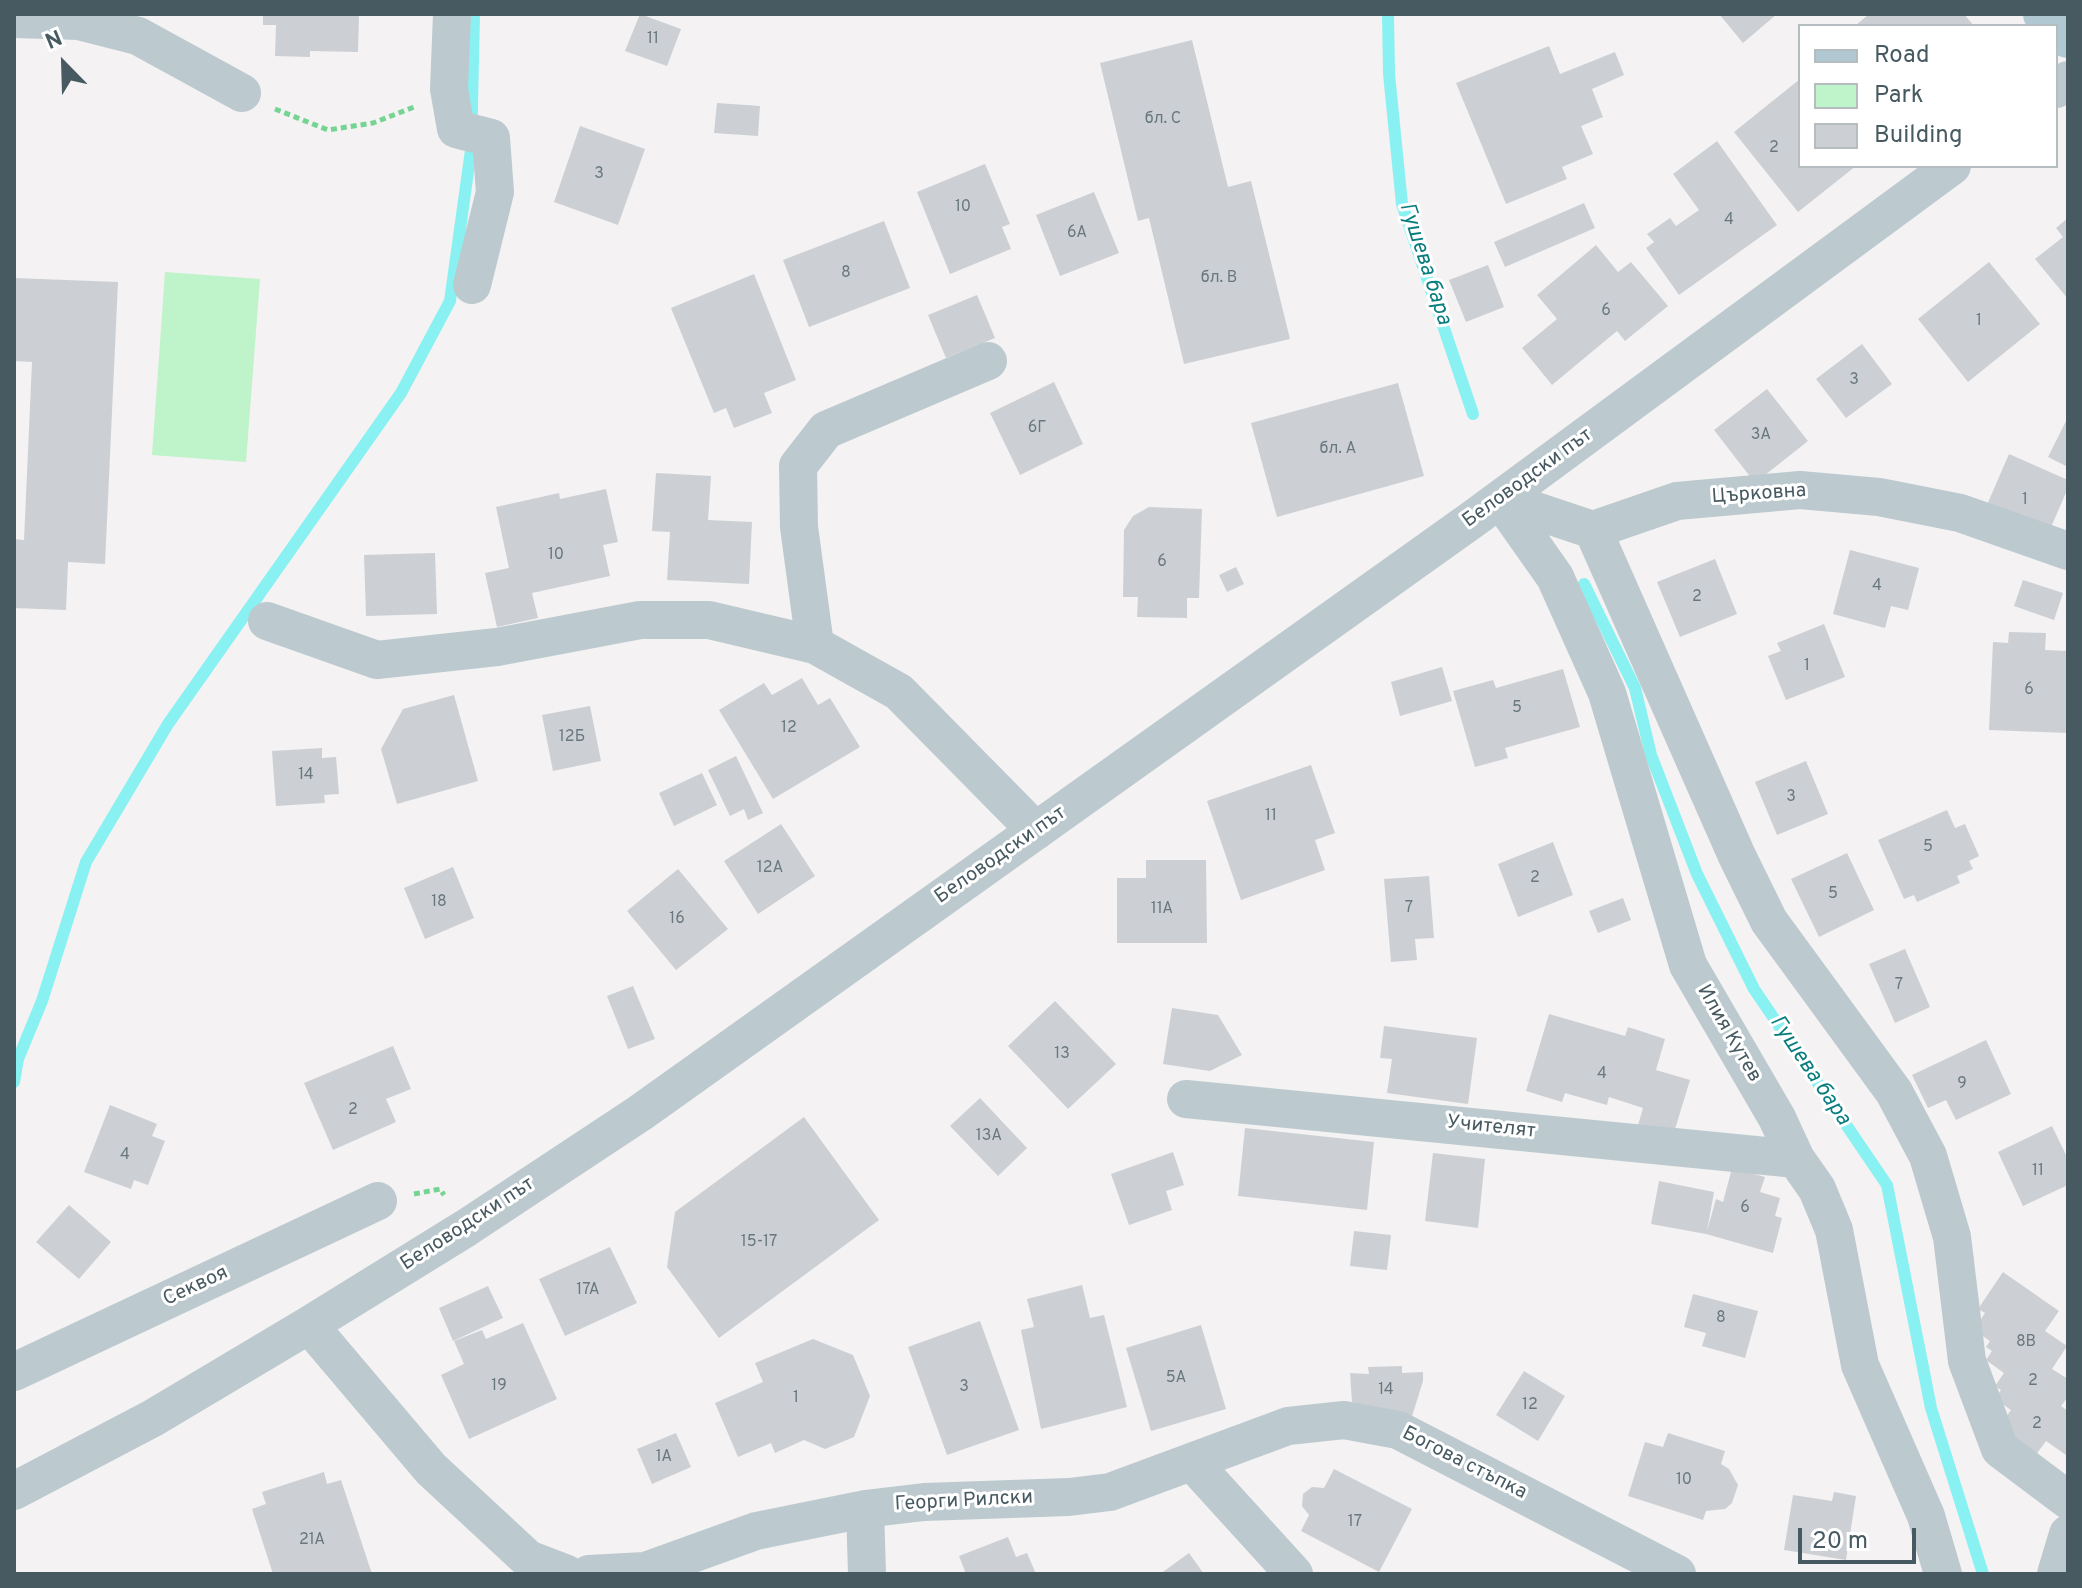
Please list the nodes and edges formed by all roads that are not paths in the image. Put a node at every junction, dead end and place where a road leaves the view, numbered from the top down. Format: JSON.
{"nodes":[{"id":1,"x":452,"y":14,"type":"edge"},
{"id":2,"x":14,"y":19,"type":"edge"},
{"id":3,"x":242,"y":93,"type":"road end"},
{"id":4,"x":1949,"y":168,"type":"edge"},
{"id":5,"x":472,"y":285,"type":"dead end"},
{"id":6,"x":988,"y":361,"type":"dead end"},
{"id":7,"x":1500,"y":499,"type":"junction"},
{"id":8,"x":1593,"y":530,"type":"junction"},
{"id":9,"x":2068,"y":551,"type":"edge"},
{"id":10,"x":267,"y":621,"type":"dead end"},
{"id":11,"x":815,"y":645,"type":"junction"},
{"id":12,"x":1036,"y":831,"type":"junction"},
{"id":13,"x":1186,"y":1099,"type":"dead end"},
{"id":14,"x":1796,"y":1159,"type":"junction"},
{"id":15,"x":378,"y":1201,"type":"road end"},
{"id":16,"x":309,"y":1325,"type":"junction"},
{"id":17,"x":14,"y":1372,"type":"edge"},
{"id":18,"x":1193,"y":1463,"type":"junction"},
{"id":19,"x":14,"y":1491,"type":"edge"},
{"id":20,"x":2068,"y":1500,"type":"edge"},
{"id":21,"x":865,"y":1509,"type":"junction"},
{"id":22,"x":2068,"y":1534,"type":"edge"},
{"id":23,"x":567,"y":1574,"type":"edge"},
{"id":24,"x":589,"y":1574,"type":"edge"},
{"id":25,"x":867,"y":1574,"type":"edge"},
{"id":26,"x":1294,"y":1574,"type":"edge"},
{"id":27,"x":1677,"y":1574,"type":"edge"},
{"id":28,"x":1943,"y":1574,"type":"edge"},
{"id":29,"x":2056,"y":1574,"type":"edge"}],
"edges":[{"from":1,"to":5,"type":"street"},
{"from":2,"to":3,"type":"street"},
{"from":4,"to":7,"type":"street","name":"Беловодски път"},
{"from":6,"to":11,"type":"street"},
{"from":7,"to":8,"type":"street"},
{"from":7,"to":12,"type":"street","name":"Беловодски път"},
{"from":7,"to":14,"type":"street","name":"Илия Кутев"},
{"from":8,"to":9,"type":"street","name":"Църковна"},
{"from":8,"to":20,"type":"street"},
{"from":10,"to":11,"type":"street"},
{"from":11,"to":12,"type":"street"},
{"from":12,"to":16,"type":"street","name":"Беловодски път"},
{"from":13,"to":14,"type":"street","name":"Учителят"},
{"from":14,"to":28,"type":"street","name":"Илия Кутев"},
{"from":15,"to":17,"type":"street","name":"Секвоя"},
{"from":16,"to":19,"type":"street","name":"Беловодски път"},
{"from":16,"to":23,"type":"street"},
{"from":18,"to":21,"type":"street","name":"Георги Рилски"},
{"from":18,"to":26,"type":"street"},
{"from":18,"to":27,"type":"street","name":"Богова стъпка"},
{"from":21,"to":24,"type":"street","name":"Георги Рилски"},
{"from":21,"to":25,"type":"street"},
{"from":22,"to":29,"type":"street"}]}
